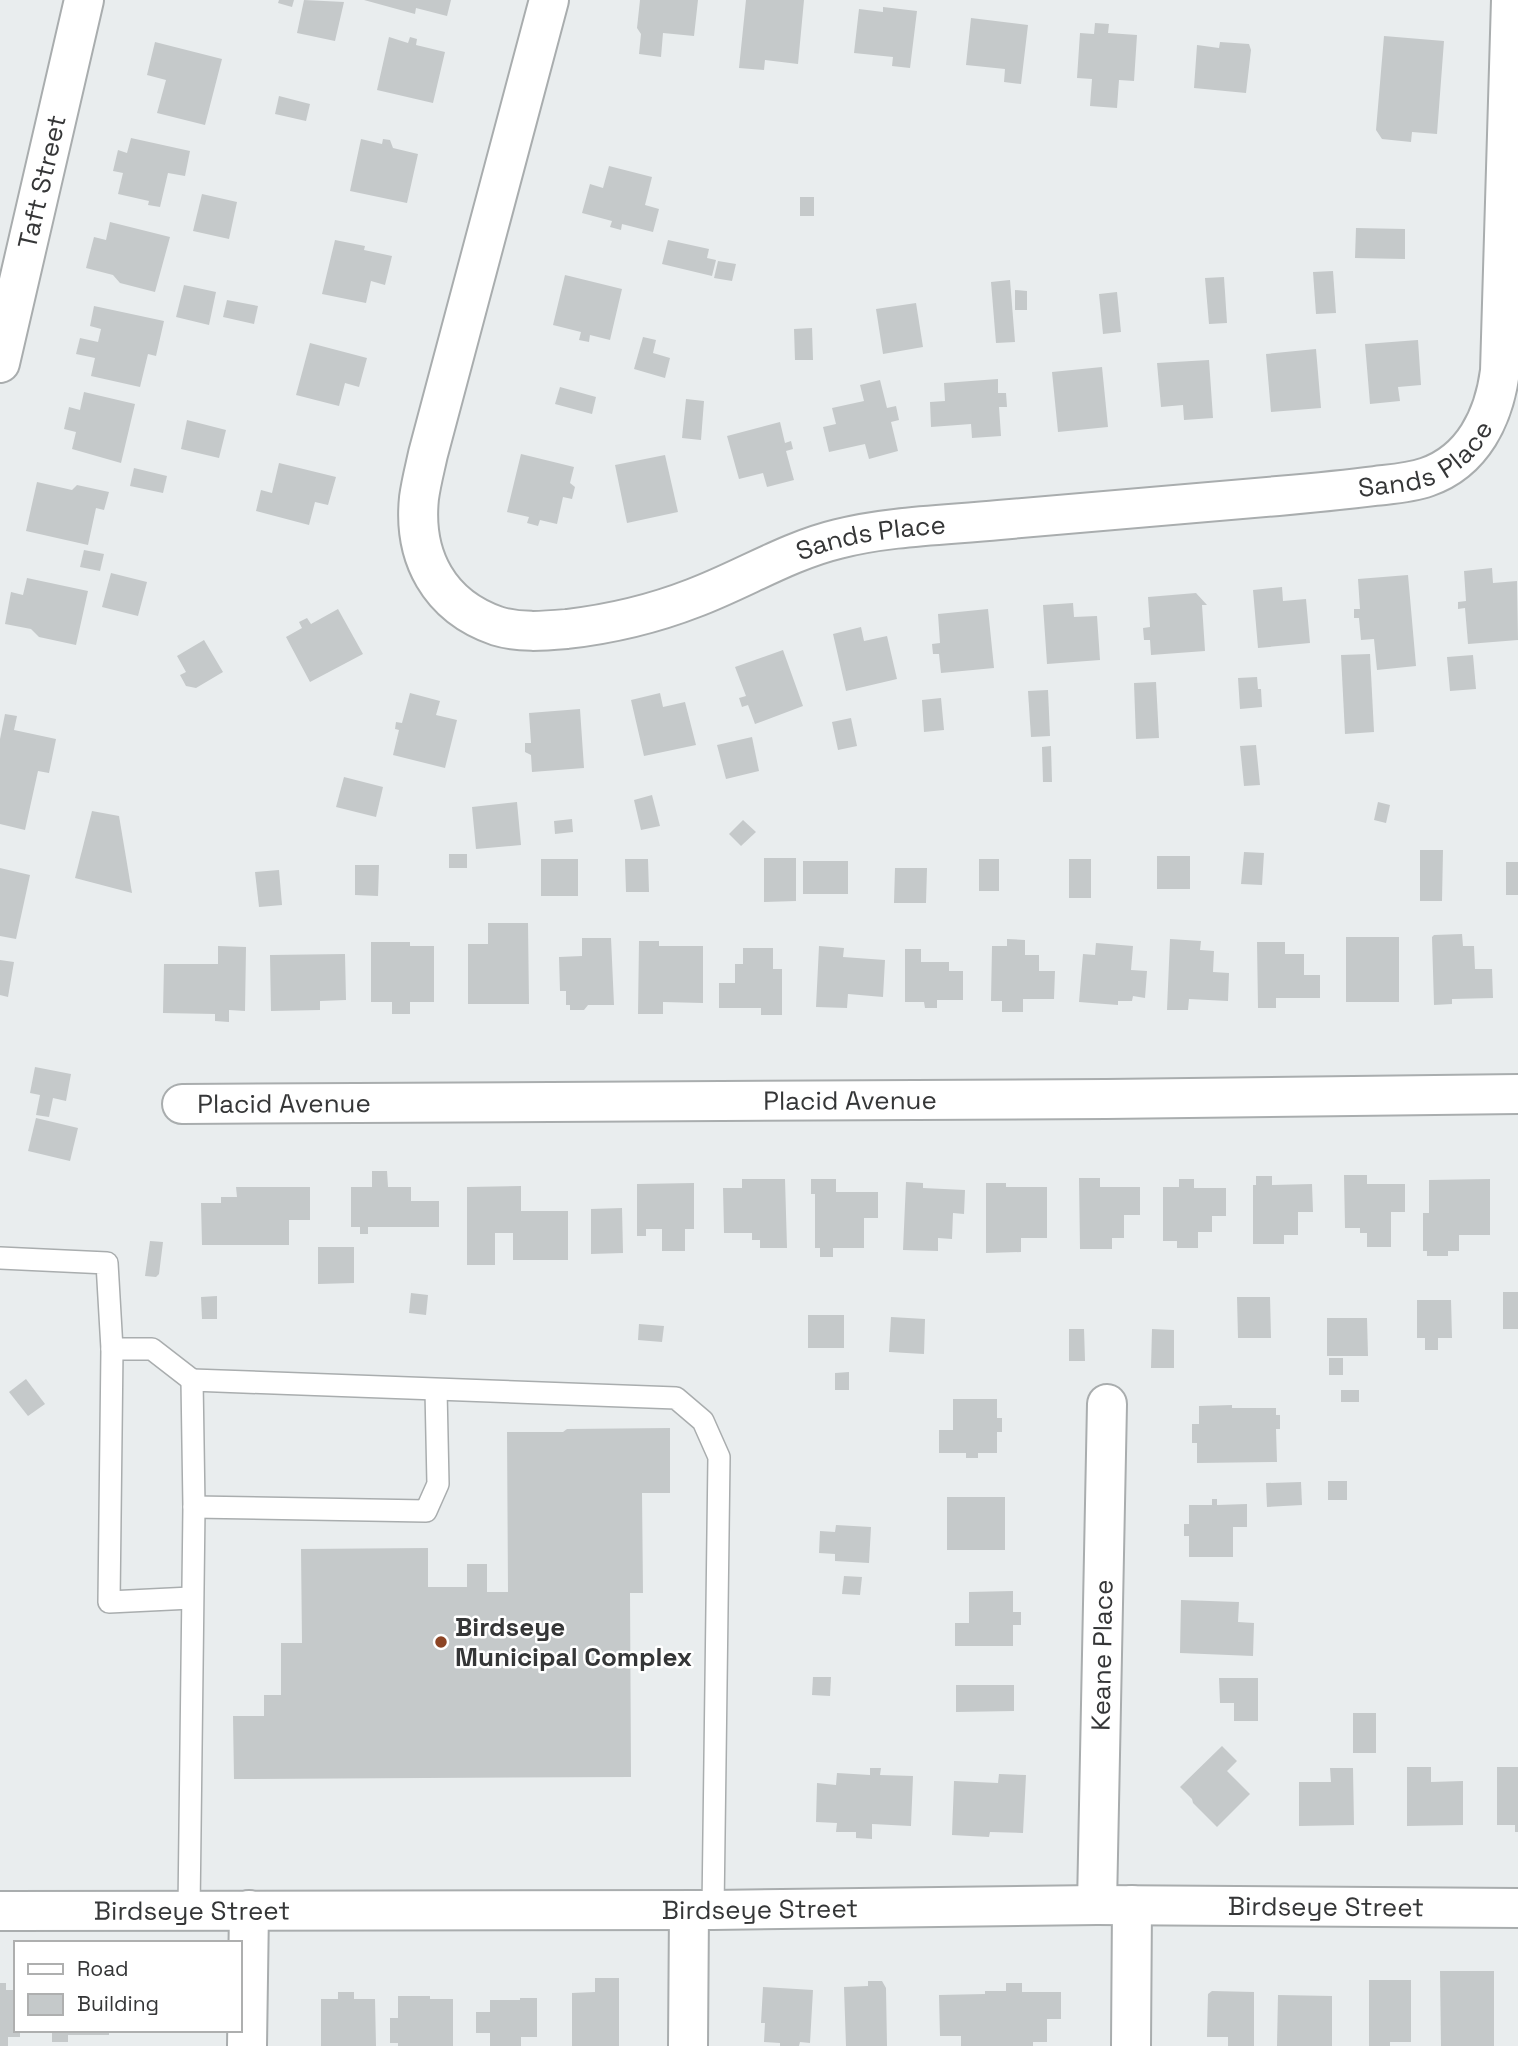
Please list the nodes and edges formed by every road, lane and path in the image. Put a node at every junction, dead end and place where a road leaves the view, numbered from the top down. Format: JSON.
{"nodes":[{"id":1,"x":84,"y":0,"type":"edge"},
{"id":2,"x":550,"y":0,"type":"edge"},
{"id":3,"x":1511,"y":0,"type":"edge"},
{"id":4,"x":0,"y":363,"type":"edge"},
{"id":5,"x":1518,"y":1094,"type":"edge"},
{"id":6,"x":182,"y":1104,"type":"dead end"},
{"id":7,"x":0,"y":1258,"type":"edge"},
{"id":8,"x":112,"y":1349,"type":"junction"},
{"id":9,"x":192,"y":1380,"type":"junction"},
{"id":10,"x":436,"y":1390,"type":"junction"},
{"id":11,"x":1107,"y":1404,"type":"dead end"},
{"id":12,"x":194,"y":1507,"type":"junction"},
{"id":13,"x":191,"y":1598,"type":"junction"},
{"id":14,"x":1114,"y":1905,"type":"junction"},
{"id":15,"x":1518,"y":1908,"type":"edge"},
{"id":16,"x":189,"y":1910,"type":"junction"},
{"id":17,"x":249,"y":1910,"type":"junction"},
{"id":18,"x":701,"y":1910,"type":"junction"},
{"id":19,"x":0,"y":1911,"type":"edge"},
{"id":20,"x":247,"y":2046,"type":"edge"},
{"id":21,"x":688,"y":2046,"type":"edge"},
{"id":22,"x":1131,"y":2046,"type":"edge"}],
"edges":[{"from":1,"to":4,"type":"street","name":"Taft Street"},
{"from":2,"to":3,"type":"street","name":"Sands Place"},
{"from":5,"to":6,"type":"street","name":"Placid Avenue"},
{"from":7,"to":8,"type":"lane"},
{"from":8,"to":9,"type":"lane"},
{"from":8,"to":13,"type":"lane"},
{"from":9,"to":10,"type":"lane"},
{"from":9,"to":12,"type":"lane"},
{"from":10,"to":12,"type":"lane"},
{"from":10,"to":18,"type":"lane"},
{"from":11,"to":14,"type":"street","name":"Keane Place"},
{"from":12,"to":13,"type":"lane"},
{"from":13,"to":16,"type":"lane"},
{"from":14,"to":15,"type":"street","name":"Birdseye Street"},
{"from":14,"to":18,"type":"street","name":"Birdseye Street"},
{"from":14,"to":22,"type":"street","name":"Keane Place"},
{"from":16,"to":17,"type":"street","name":"Birdseye Street"},
{"from":16,"to":19,"type":"street","name":"Birdseye Street"},
{"from":17,"to":18,"type":"street","name":"Birdseye Street"},
{"from":17,"to":20,"type":"street"},
{"from":18,"to":21,"type":"street"}]}
